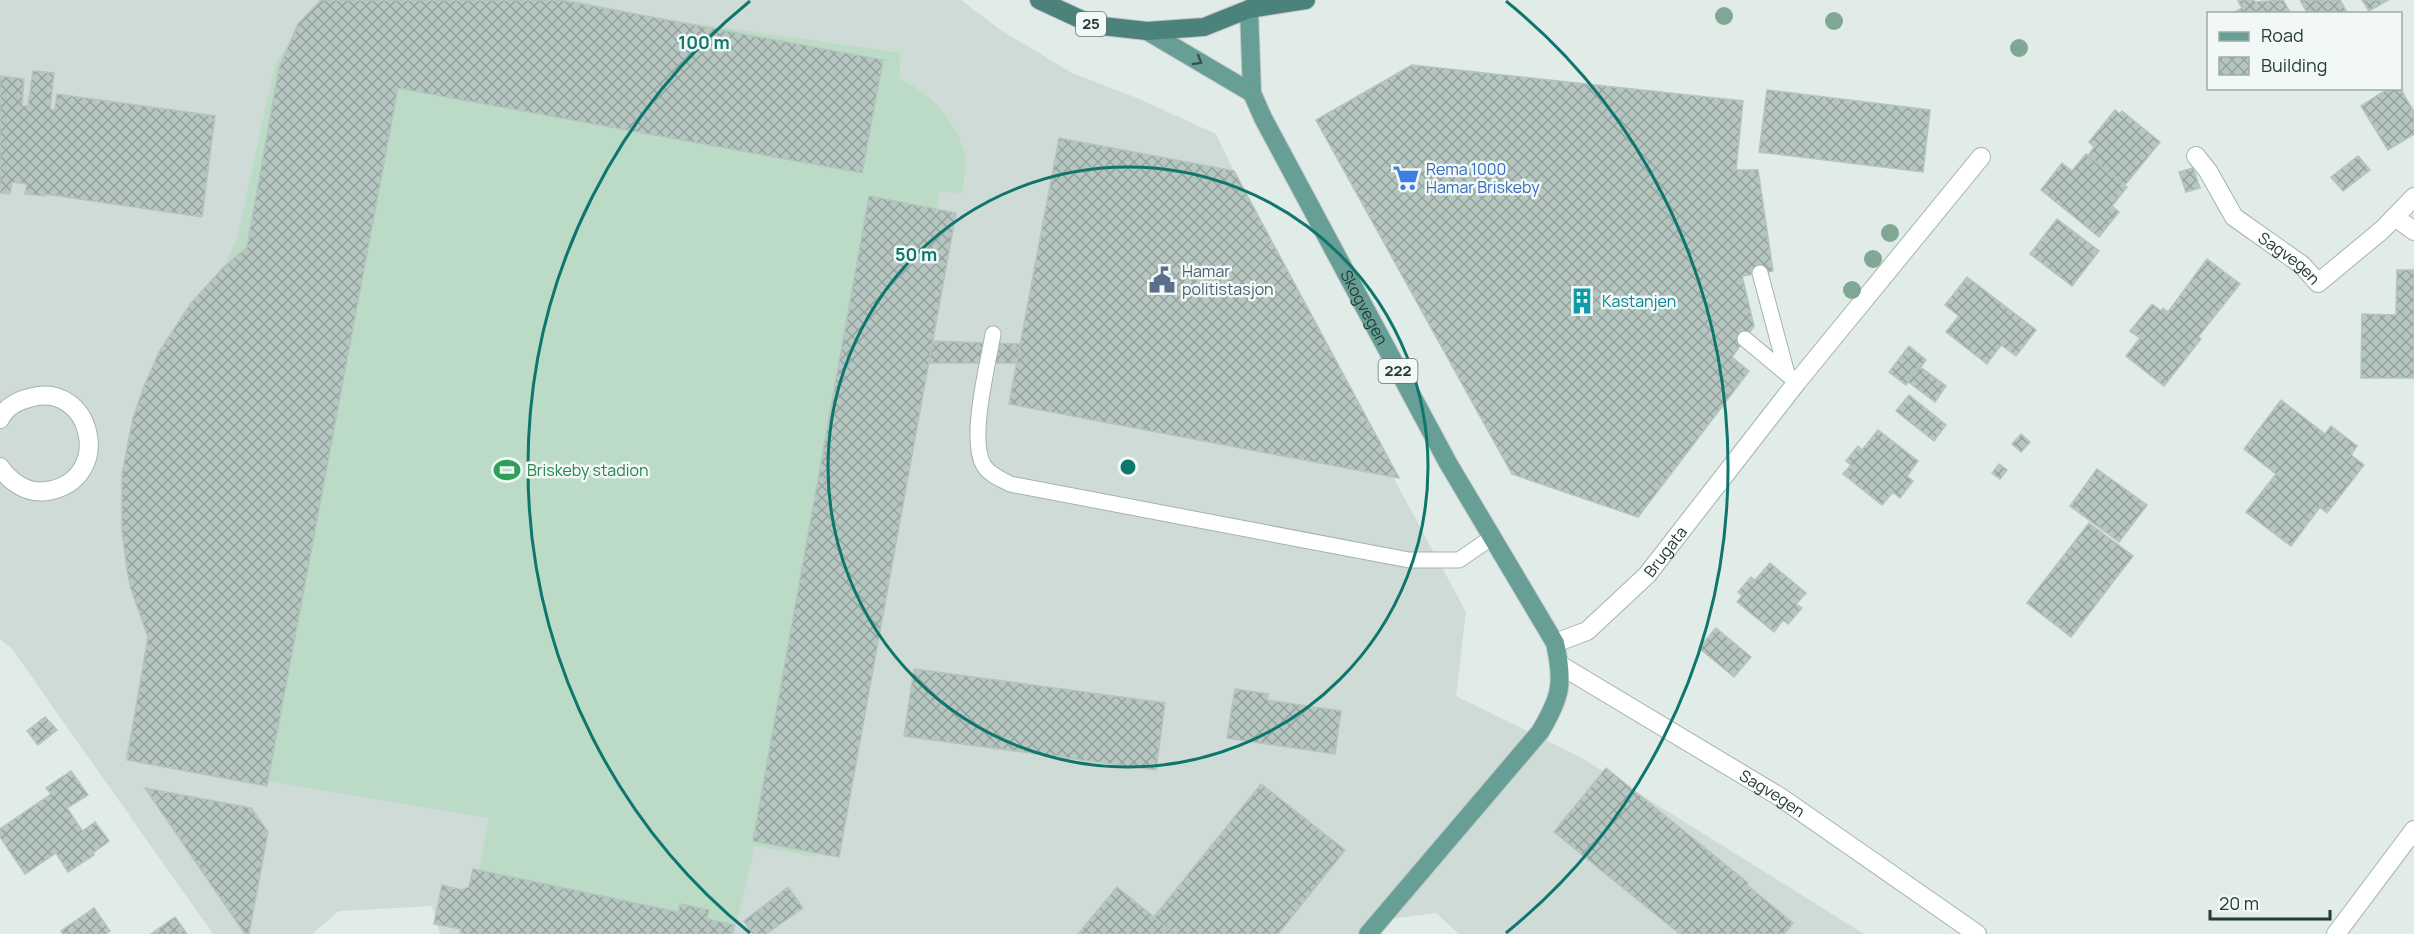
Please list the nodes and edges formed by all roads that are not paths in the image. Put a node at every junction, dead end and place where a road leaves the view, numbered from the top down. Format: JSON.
{"nodes":[{"id":1,"x":1039,"y":0,"type":"edge"},
{"id":2,"x":1306,"y":0,"type":"edge"},
{"id":3,"x":1251,"y":4,"type":"edge"},
{"id":4,"x":1147,"y":31,"type":"junction"},
{"id":5,"x":1252,"y":93,"type":"junction"},
{"id":6,"x":2196,"y":156,"type":"dead end"},
{"id":7,"x":1981,"y":157,"type":"dead end"},
{"id":8,"x":2414,"y":198,"type":"edge"},
{"id":9,"x":2395,"y":217,"type":"junction"},
{"id":10,"x":2414,"y":231,"type":"edge"},
{"id":11,"x":1760,"y":273,"type":"dead end"},
{"id":12,"x":993,"y":334,"type":"dead end"},
{"id":13,"x":1745,"y":339,"type":"dead end"},
{"id":14,"x":1792,"y":378,"type":"junction"},
{"id":15,"x":0,"y":419,"type":"edge"},
{"id":16,"x":0,"y":467,"type":"edge"},
{"id":17,"x":0,"y":484,"type":"edge"},
{"id":18,"x":21,"y":487,"type":"junction"},
{"id":19,"x":1491,"y":538,"type":"junction"},
{"id":20,"x":1555,"y":643,"type":"junction"},
{"id":21,"x":1560,"y":665,"type":"junction"},
{"id":22,"x":2414,"y":830,"type":"edge"},
{"id":23,"x":1368,"y":934,"type":"edge"},
{"id":24,"x":1977,"y":934,"type":"edge"},
{"id":25,"x":2336,"y":934,"type":"edge"}],
"edges":[{"from":1,"to":4,"type":"highway","number":"25"},
{"from":2,"to":3,"type":"highway","number":"25"},
{"from":3,"to":4,"type":"highway","number":"25"},
{"from":3,"to":5,"type":"main road","name":"Skogvegen","number":"222"},
{"from":4,"to":5,"type":"main road","one_way":true},
{"from":5,"to":19,"type":"main road","name":"Skogvegen","number":"222"},
{"from":6,"to":9,"type":"street","name":"Sagvegen"},
{"from":7,"to":14,"type":"street","name":"Brugata"},
{"from":8,"to":9,"type":"street","name":"Sagvegen"},
{"from":9,"to":10,"type":"street"},
{"from":11,"to":14,"type":"lane"},
{"from":12,"to":19,"type":"lane"},
{"from":13,"to":14,"type":"lane"},
{"from":14,"to":20,"type":"street","name":"Brugata"},
{"from":15,"to":18,"type":"street"},
{"from":16,"to":18,"type":"street"},
{"from":17,"to":18,"type":"street"},
{"from":19,"to":20,"type":"main road","name":"Skogvegen","number":"222"},
{"from":20,"to":21,"type":"main road","number":"222"},
{"from":21,"to":23,"type":"main road","number":"222"},
{"from":21,"to":24,"type":"street","name":"Sagvegen"},
{"from":22,"to":25,"type":"street"}]}
